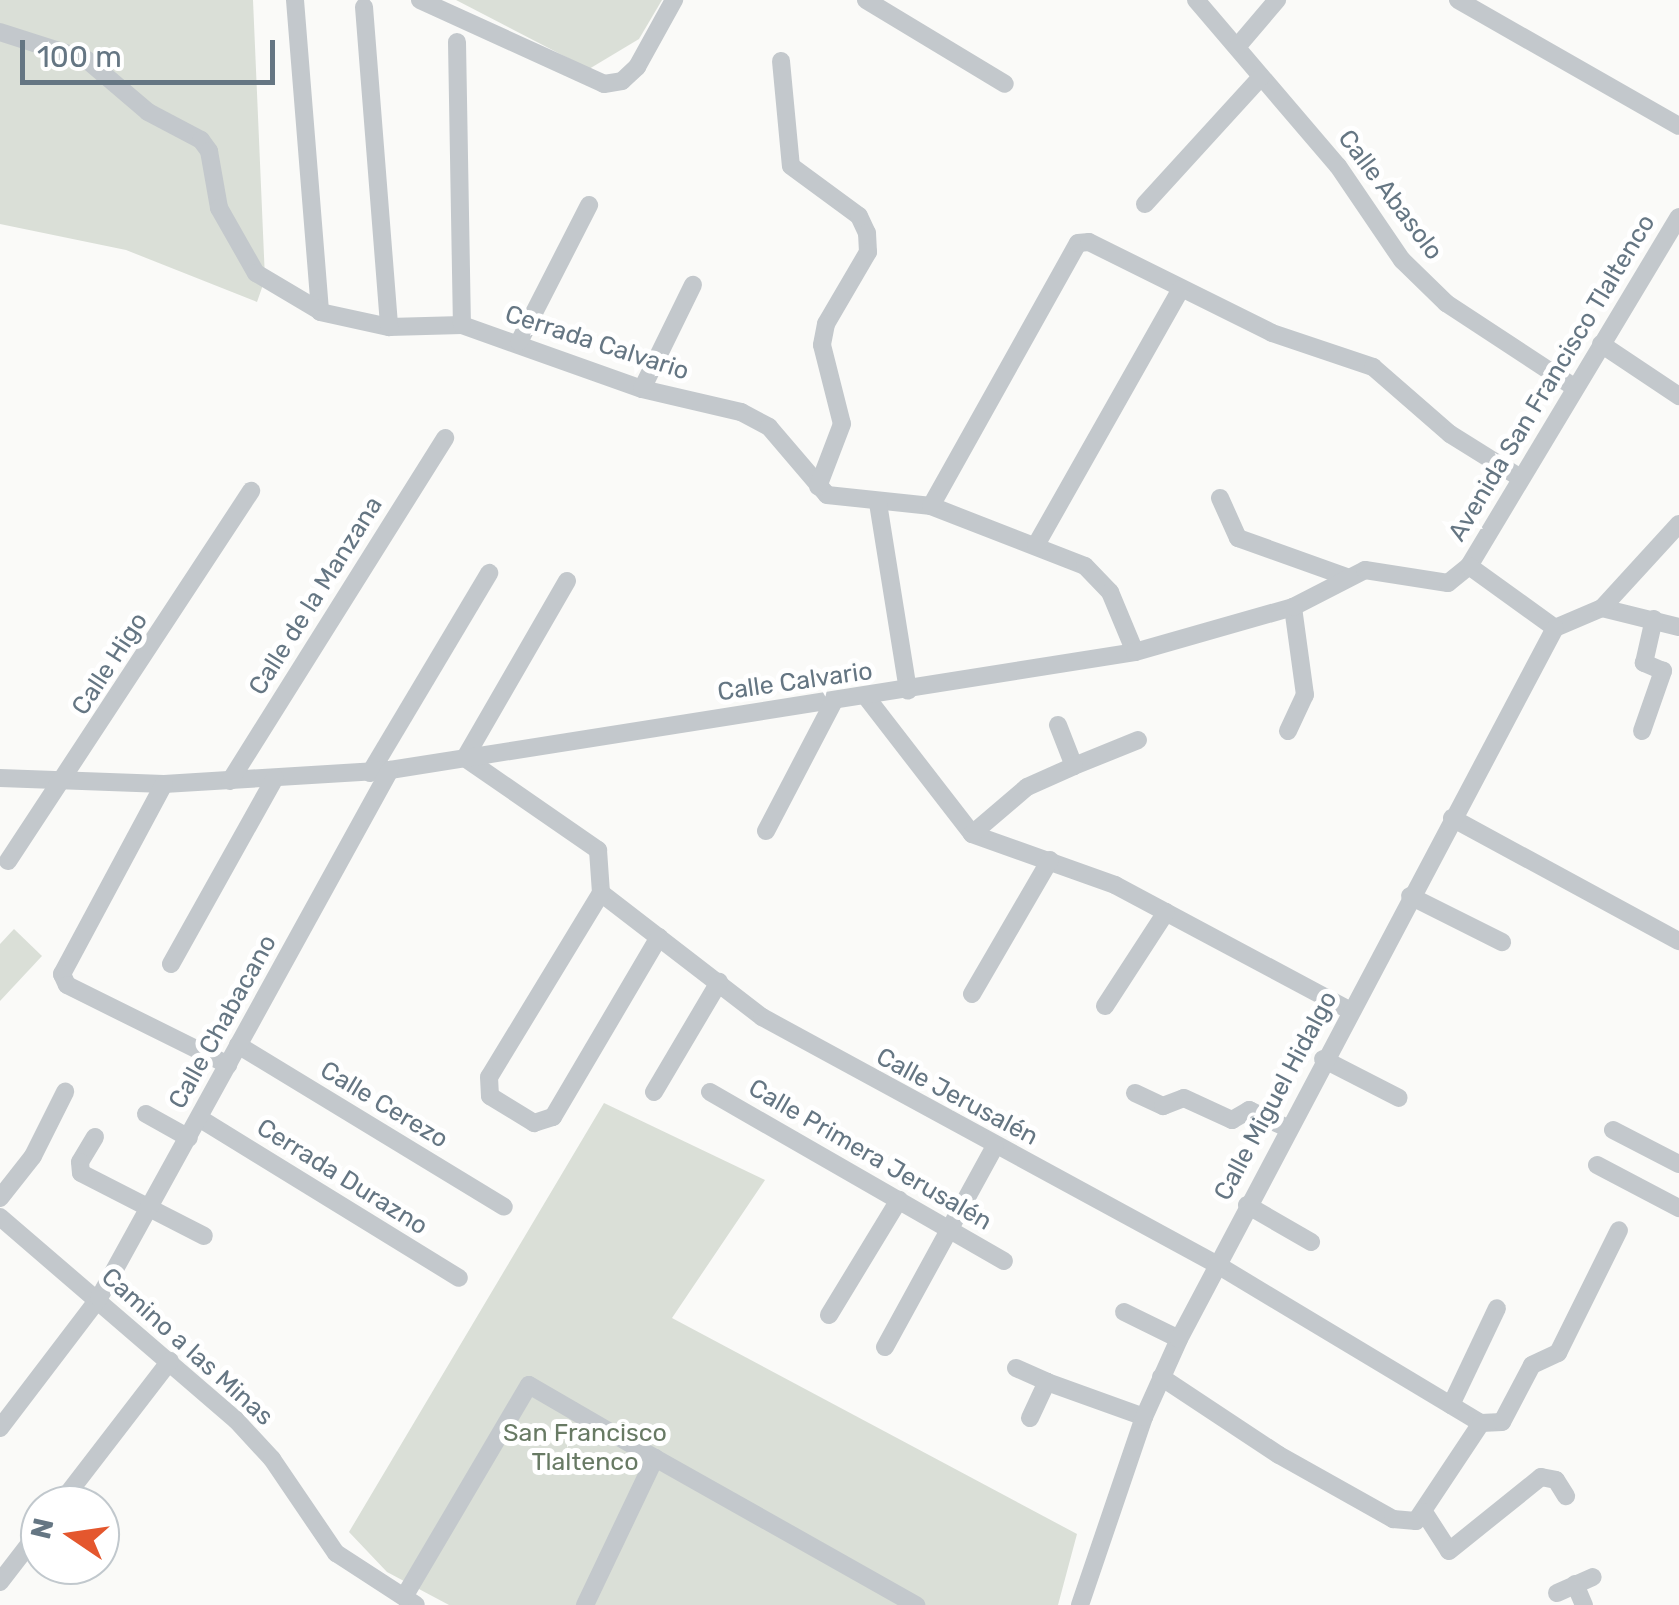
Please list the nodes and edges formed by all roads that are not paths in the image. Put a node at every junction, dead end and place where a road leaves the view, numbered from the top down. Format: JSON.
{"nodes":[{"id":1,"x":296,"y":0,"type":"edge"},
{"id":2,"x":420,"y":0,"type":"edge"},
{"id":3,"x":674,"y":0,"type":"edge"},
{"id":4,"x":866,"y":0,"type":"edge"},
{"id":5,"x":1196,"y":0,"type":"edge"},
{"id":6,"x":1278,"y":0,"type":"edge"},
{"id":7,"x":1458,"y":0,"type":"edge"},
{"id":8,"x":364,"y":7,"type":"dead end"},
{"id":9,"x":0,"y":32,"type":"edge"},
{"id":10,"x":457,"y":42,"type":"dead end"},
{"id":11,"x":1237,"y":47,"type":"junction"},
{"id":12,"x":781,"y":61,"type":"dead end"},
{"id":13,"x":1261,"y":77,"type":"junction"},
{"id":14,"x":1005,"y":84,"type":"dead end"},
{"id":15,"x":1679,"y":126,"type":"edge"},
{"id":16,"x":1145,"y":204,"type":"dead end"},
{"id":17,"x":589,"y":205,"type":"dead end"},
{"id":18,"x":1679,"y":217,"type":"edge"},
{"id":19,"x":693,"y":285,"type":"dead end"},
{"id":20,"x":1181,"y":289,"type":"junction"},
{"id":21,"x":320,"y":312,"type":"junction"},
{"id":22,"x":462,"y":325,"type":"junction"},
{"id":23,"x":388,"y":327,"type":"junction"},
{"id":24,"x":519,"y":342,"type":"junction"},
{"id":25,"x":1601,"y":344,"type":"junction"},
{"id":26,"x":1574,"y":387,"type":"junction"},
{"id":27,"x":642,"y":389,"type":"junction"},
{"id":28,"x":1679,"y":396,"type":"edge"},
{"id":29,"x":445,"y":438,"type":"dead end"},
{"id":30,"x":1519,"y":478,"type":"junction"},
{"id":31,"x":818,"y":488,"type":"junction"},
{"id":32,"x":250,"y":491,"type":"dead end"},
{"id":33,"x":1220,"y":498,"type":"dead end"},
{"id":34,"x":878,"y":503,"type":"junction"},
{"id":35,"x":931,"y":506,"type":"junction"},
{"id":36,"x":1679,"y":524,"type":"edge"},
{"id":37,"x":1036,"y":546,"type":"junction"},
{"id":38,"x":1469,"y":566,"type":"junction"},
{"id":39,"x":489,"y":573,"type":"dead end"},
{"id":40,"x":1346,"y":577,"type":"junction"},
{"id":41,"x":567,"y":580,"type":"dead end"},
{"id":42,"x":1293,"y":606,"type":"junction"},
{"id":43,"x":1602,"y":608,"type":"junction"},
{"id":44,"x":1654,"y":619,"type":"junction"},
{"id":45,"x":1679,"y":627,"type":"edge"},
{"id":46,"x":1556,"y":628,"type":"junction"},
{"id":47,"x":1136,"y":652,"type":"junction"},
{"id":48,"x":908,"y":691,"type":"junction"},
{"id":49,"x":866,"y":698,"type":"junction"},
{"id":50,"x":834,"y":701,"type":"junction"},
{"id":51,"x":1058,"y":724,"type":"dead end"},
{"id":52,"x":1288,"y":731,"type":"dead end"},
{"id":53,"x":1642,"y":731,"type":"dead end"},
{"id":54,"x":1138,"y":740,"type":"dead end"},
{"id":55,"x":465,"y":758,"type":"junction"},
{"id":56,"x":1074,"y":766,"type":"junction"},
{"id":57,"x":390,"y":770,"type":"junction"},
{"id":58,"x":370,"y":773,"type":"junction"},
{"id":59,"x":0,"y":778,"type":"edge"},
{"id":60,"x":274,"y":778,"type":"junction"},
{"id":61,"x":64,"y":780,"type":"junction"},
{"id":62,"x":230,"y":780,"type":"junction"},
{"id":63,"x":164,"y":784,"type":"junction"},
{"id":64,"x":1452,"y":818,"type":"junction"},
{"id":65,"x":766,"y":831,"type":"dead end"},
{"id":66,"x":972,"y":834,"type":"junction"},
{"id":67,"x":1050,"y":860,"type":"junction"},
{"id":68,"x":8,"y":862,"type":"dead end"},
{"id":69,"x":602,"y":893,"type":"junction"},
{"id":70,"x":1410,"y":896,"type":"junction"},
{"id":71,"x":1166,"y":912,"type":"junction"},
{"id":72,"x":659,"y":937,"type":"junction"},
{"id":73,"x":1679,"y":941,"type":"edge"},
{"id":74,"x":1502,"y":942,"type":"dead end"},
{"id":75,"x":171,"y":964,"type":"dead end"},
{"id":76,"x":718,"y":982,"type":"junction"},
{"id":77,"x":972,"y":994,"type":"dead end"},
{"id":78,"x":1106,"y":1006,"type":"dead end"},
{"id":79,"x":1349,"y":1010,"type":"junction"},
{"id":80,"x":238,"y":1046,"type":"junction"},
{"id":81,"x":1323,"y":1059,"type":"junction"},
{"id":82,"x":228,"y":1064,"type":"junction"},
{"id":83,"x":65,"y":1092,"type":"dead end"},
{"id":84,"x":654,"y":1092,"type":"dead end"},
{"id":85,"x":710,"y":1092,"type":"dead end"},
{"id":86,"x":1135,"y":1093,"type":"dead end"},
{"id":87,"x":1399,"y":1098,"type":"dead end"},
{"id":88,"x":146,"y":1114,"type":"dead end"},
{"id":89,"x":199,"y":1118,"type":"junction"},
{"id":90,"x":1287,"y":1128,"type":"junction"},
{"id":91,"x":1612,"y":1130,"type":"dead end"},
{"id":92,"x":95,"y":1138,"type":"dead end"},
{"id":93,"x":189,"y":1138,"type":"junction"},
{"id":94,"x":995,"y":1146,"type":"junction"},
{"id":95,"x":1679,"y":1164,"type":"edge"},
{"id":96,"x":1597,"y":1165,"type":"dead end"},
{"id":97,"x":0,"y":1198,"type":"edge"},
{"id":98,"x":899,"y":1200,"type":"junction"},
{"id":99,"x":1247,"y":1205,"type":"junction"},
{"id":100,"x":150,"y":1207,"type":"junction"},
{"id":101,"x":504,"y":1207,"type":"dead end"},
{"id":102,"x":1679,"y":1208,"type":"edge"},
{"id":103,"x":0,"y":1217,"type":"edge"},
{"id":104,"x":950,"y":1230,"type":"junction"},
{"id":105,"x":1619,"y":1230,"type":"dead end"},
{"id":106,"x":204,"y":1236,"type":"dead end"},
{"id":107,"x":1311,"y":1242,"type":"dead end"},
{"id":108,"x":1004,"y":1261,"type":"dead end"},
{"id":109,"x":1216,"y":1264,"type":"junction"},
{"id":110,"x":458,"y":1278,"type":"dead end"},
{"id":111,"x":98,"y":1298,"type":"junction"},
{"id":112,"x":1498,"y":1308,"type":"dead end"},
{"id":113,"x":1124,"y":1312,"type":"dead end"},
{"id":114,"x":829,"y":1316,"type":"dead end"},
{"id":115,"x":1178,"y":1339,"type":"junction"},
{"id":116,"x":885,"y":1347,"type":"dead end"},
{"id":117,"x":170,"y":1361,"type":"junction"},
{"id":118,"x":1016,"y":1368,"type":"dead end"},
{"id":119,"x":1160,"y":1376,"type":"junction"},
{"id":120,"x":1047,"y":1382,"type":"junction"},
{"id":121,"x":1451,"y":1405,"type":"junction"},
{"id":122,"x":1144,"y":1416,"type":"junction"},
{"id":123,"x":1030,"y":1418,"type":"dead end"},
{"id":124,"x":1481,"y":1423,"type":"junction"},
{"id":125,"x":0,"y":1428,"type":"edge"},
{"id":126,"x":655,"y":1458,"type":"junction"},
{"id":127,"x":74,"y":1485,"type":"edge"},
{"id":128,"x":1566,"y":1496,"type":"dead end"},
{"id":129,"x":1424,"y":1512,"type":"junction"},
{"id":130,"x":20,"y":1556,"type":"edge"},
{"id":131,"x":1593,"y":1578,"type":"dead end"},
{"id":132,"x":0,"y":1582,"type":"edge"},
{"id":133,"x":1575,"y":1584,"type":"junction"},
{"id":134,"x":1557,"y":1593,"type":"dead end"},
{"id":135,"x":410,"y":1601,"type":"edge"},
{"id":136,"x":585,"y":1605,"type":"edge"},
{"id":137,"x":916,"y":1605,"type":"edge"},
{"id":138,"x":1080,"y":1605,"type":"edge"},
{"id":139,"x":1584,"y":1605,"type":"edge"}],
"edges":[{"from":1,"to":21,"type":"street"},
{"from":2,"to":3,"type":"street"},
{"from":4,"to":14,"type":"street"},
{"from":5,"to":11,"type":"street","name":"Calle Abasolo"},
{"from":6,"to":11,"type":"street"},
{"from":7,"to":15,"type":"street"},
{"from":8,"to":23,"type":"street"},
{"from":9,"to":21,"type":"street","name":"Cerrada Calvario"},
{"from":10,"to":22,"type":"street"},
{"from":11,"to":13,"type":"street","name":"Calle Abasolo"},
{"from":12,"to":31,"type":"street"},
{"from":13,"to":16,"type":"street"},
{"from":13,"to":26,"type":"street","name":"Calle Abasolo"},
{"from":17,"to":24,"type":"street"},
{"from":18,"to":25,"type":"street","name":"Avenida San Francisco Tlaltenco"},
{"from":19,"to":27,"type":"street"},
{"from":20,"to":30,"type":"street"},
{"from":20,"to":35,"type":"street"},
{"from":20,"to":37,"type":"street"},
{"from":21,"to":23,"type":"street","name":"Cerrada Calvario"},
{"from":22,"to":23,"type":"street","name":"Cerrada Calvario"},
{"from":22,"to":24,"type":"street","name":"Cerrada Calvario"},
{"from":24,"to":27,"type":"street","name":"Cerrada Calvario"},
{"from":25,"to":26,"type":"street","name":"Avenida San Francisco Tlaltenco"},
{"from":25,"to":28,"type":"street"},
{"from":26,"to":30,"type":"street","name":"Avenida San Francisco Tlaltenco"},
{"from":27,"to":31,"type":"street","name":"Cerrada Calvario"},
{"from":29,"to":62,"type":"street","name":"Calle de la Manzana"},
{"from":30,"to":38,"type":"street","name":"Avenida San Francisco Tlaltenco"},
{"from":31,"to":34,"type":"street"},
{"from":32,"to":61,"type":"street","name":"Calle Higo"},
{"from":33,"to":40,"type":"street"},
{"from":34,"to":35,"type":"street"},
{"from":34,"to":48,"type":"street"},
{"from":35,"to":37,"type":"street"},
{"from":36,"to":43,"type":"street"},
{"from":37,"to":47,"type":"street"},
{"from":38,"to":40,"type":"street","name":"Calle Calvario"},
{"from":38,"to":46,"type":"street"},
{"from":39,"to":58,"type":"street"},
{"from":40,"to":42,"type":"street","name":"Calle Calvario"},
{"from":41,"to":55,"type":"street"},
{"from":42,"to":47,"type":"street","name":"Calle Calvario"},
{"from":42,"to":52,"type":"street"},
{"from":43,"to":44,"type":"street"},
{"from":43,"to":46,"type":"street"},
{"from":44,"to":45,"type":"street"},
{"from":44,"to":53,"type":"street"},
{"from":46,"to":64,"type":"street","name":"Calle Miguel Hidalgo"},
{"from":47,"to":48,"type":"street","name":"Calle Calvario"},
{"from":48,"to":49,"type":"street","name":"Calle Calvario"},
{"from":49,"to":50,"type":"street","name":"Calle Calvario"},
{"from":49,"to":66,"type":"street"},
{"from":50,"to":55,"type":"street","name":"Calle Calvario"},
{"from":50,"to":65,"type":"street"},
{"from":51,"to":56,"type":"street"},
{"from":54,"to":56,"type":"street"},
{"from":55,"to":57,"type":"street","name":"Calle Calvario"},
{"from":55,"to":69,"type":"street"},
{"from":56,"to":66,"type":"street"},
{"from":57,"to":58,"type":"street","name":"Calle Calvario"},
{"from":57,"to":80,"type":"street","name":"Calle Chabacano"},
{"from":58,"to":60,"type":"street","name":"Calle Calvario"},
{"from":59,"to":61,"type":"street","name":"Calle Calvario"},
{"from":60,"to":62,"type":"street","name":"Calle Calvario"},
{"from":60,"to":75,"type":"street"},
{"from":61,"to":63,"type":"street","name":"Calle Calvario"},
{"from":61,"to":68,"type":"street","name":"Calle Higo"},
{"from":62,"to":63,"type":"street","name":"Calle Calvario"},
{"from":63,"to":82,"type":"street"},
{"from":64,"to":70,"type":"street","name":"Calle Miguel Hidalgo"},
{"from":64,"to":73,"type":"street"},
{"from":66,"to":67,"type":"street"},
{"from":67,"to":71,"type":"street"},
{"from":67,"to":77,"type":"street"},
{"from":69,"to":72,"type":"street","name":"Calle Jerusalén"},
{"from":69,"to":72,"type":"street"},
{"from":70,"to":74,"type":"street"},
{"from":70,"to":79,"type":"street","name":"Calle Miguel Hidalgo"},
{"from":71,"to":78,"type":"street"},
{"from":71,"to":79,"type":"street"},
{"from":72,"to":76,"type":"street","name":"Calle Jerusalén"},
{"from":76,"to":84,"type":"street"},
{"from":76,"to":94,"type":"street","name":"Calle Jerusalén"},
{"from":79,"to":81,"type":"street","name":"Calle Miguel Hidalgo"},
{"from":80,"to":82,"type":"street","name":"Calle Chabacano"},
{"from":80,"to":101,"type":"street","name":"Calle Cerezo"},
{"from":81,"to":87,"type":"street"},
{"from":81,"to":90,"type":"street","name":"Calle Miguel Hidalgo"},
{"from":82,"to":89,"type":"street","name":"Calle Chabacano"},
{"from":83,"to":97,"type":"street"},
{"from":85,"to":98,"type":"street","name":"Calle Primera Jerusalén"},
{"from":86,"to":90,"type":"street"},
{"from":88,"to":93,"type":"street"},
{"from":89,"to":93,"type":"street","name":"Calle Chabacano"},
{"from":89,"to":110,"type":"street","name":"Cerrada Durazno"},
{"from":90,"to":99,"type":"street","name":"Calle Miguel Hidalgo"},
{"from":91,"to":95,"type":"street"},
{"from":92,"to":100,"type":"street"},
{"from":93,"to":100,"type":"street","name":"Calle Chabacano"},
{"from":94,"to":104,"type":"street"},
{"from":94,"to":109,"type":"street","name":"Calle Jerusalén"},
{"from":96,"to":102,"type":"street"},
{"from":98,"to":104,"type":"street","name":"Calle Primera Jerusalén"},
{"from":98,"to":114,"type":"street"},
{"from":99,"to":107,"type":"street"},
{"from":99,"to":109,"type":"street","name":"Calle Miguel Hidalgo"},
{"from":100,"to":106,"type":"street"},
{"from":100,"to":111,"type":"street","name":"Calle Chabacano"},
{"from":103,"to":111,"type":"street","name":"Camino a las Minas"},
{"from":104,"to":108,"type":"street","name":"Calle Primera Jerusalén"},
{"from":104,"to":116,"type":"street"},
{"from":105,"to":124,"type":"street"},
{"from":109,"to":115,"type":"street","name":"Calle Miguel Hidalgo"},
{"from":109,"to":121,"type":"street","name":"Calle Jerusalén"},
{"from":111,"to":117,"type":"street","name":"Camino a las Minas"},
{"from":111,"to":125,"type":"street","name":"Calle Chabacano"},
{"from":112,"to":121,"type":"street"},
{"from":113,"to":115,"type":"street"},
{"from":115,"to":119,"type":"street","name":"Calle Miguel Hidalgo"},
{"from":117,"to":127,"type":"street"},
{"from":117,"to":135,"type":"street","name":"Camino a las Minas"},
{"from":118,"to":120,"type":"street"},
{"from":119,"to":122,"type":"street","name":"Calle Miguel Hidalgo"},
{"from":119,"to":129,"type":"street"},
{"from":120,"to":122,"type":"street"},
{"from":120,"to":123,"type":"street"},
{"from":121,"to":124,"type":"street","name":"Calle Jerusalén"},
{"from":122,"to":138,"type":"street","name":"Calle Miguel Hidalgo"},
{"from":124,"to":129,"type":"street"},
{"from":126,"to":135,"type":"street"},
{"from":126,"to":136,"type":"street"},
{"from":126,"to":137,"type":"street"},
{"from":128,"to":129,"type":"street"},
{"from":130,"to":132,"type":"street"},
{"from":131,"to":133,"type":"street"},
{"from":133,"to":134,"type":"street"},
{"from":133,"to":139,"type":"street"}]}
